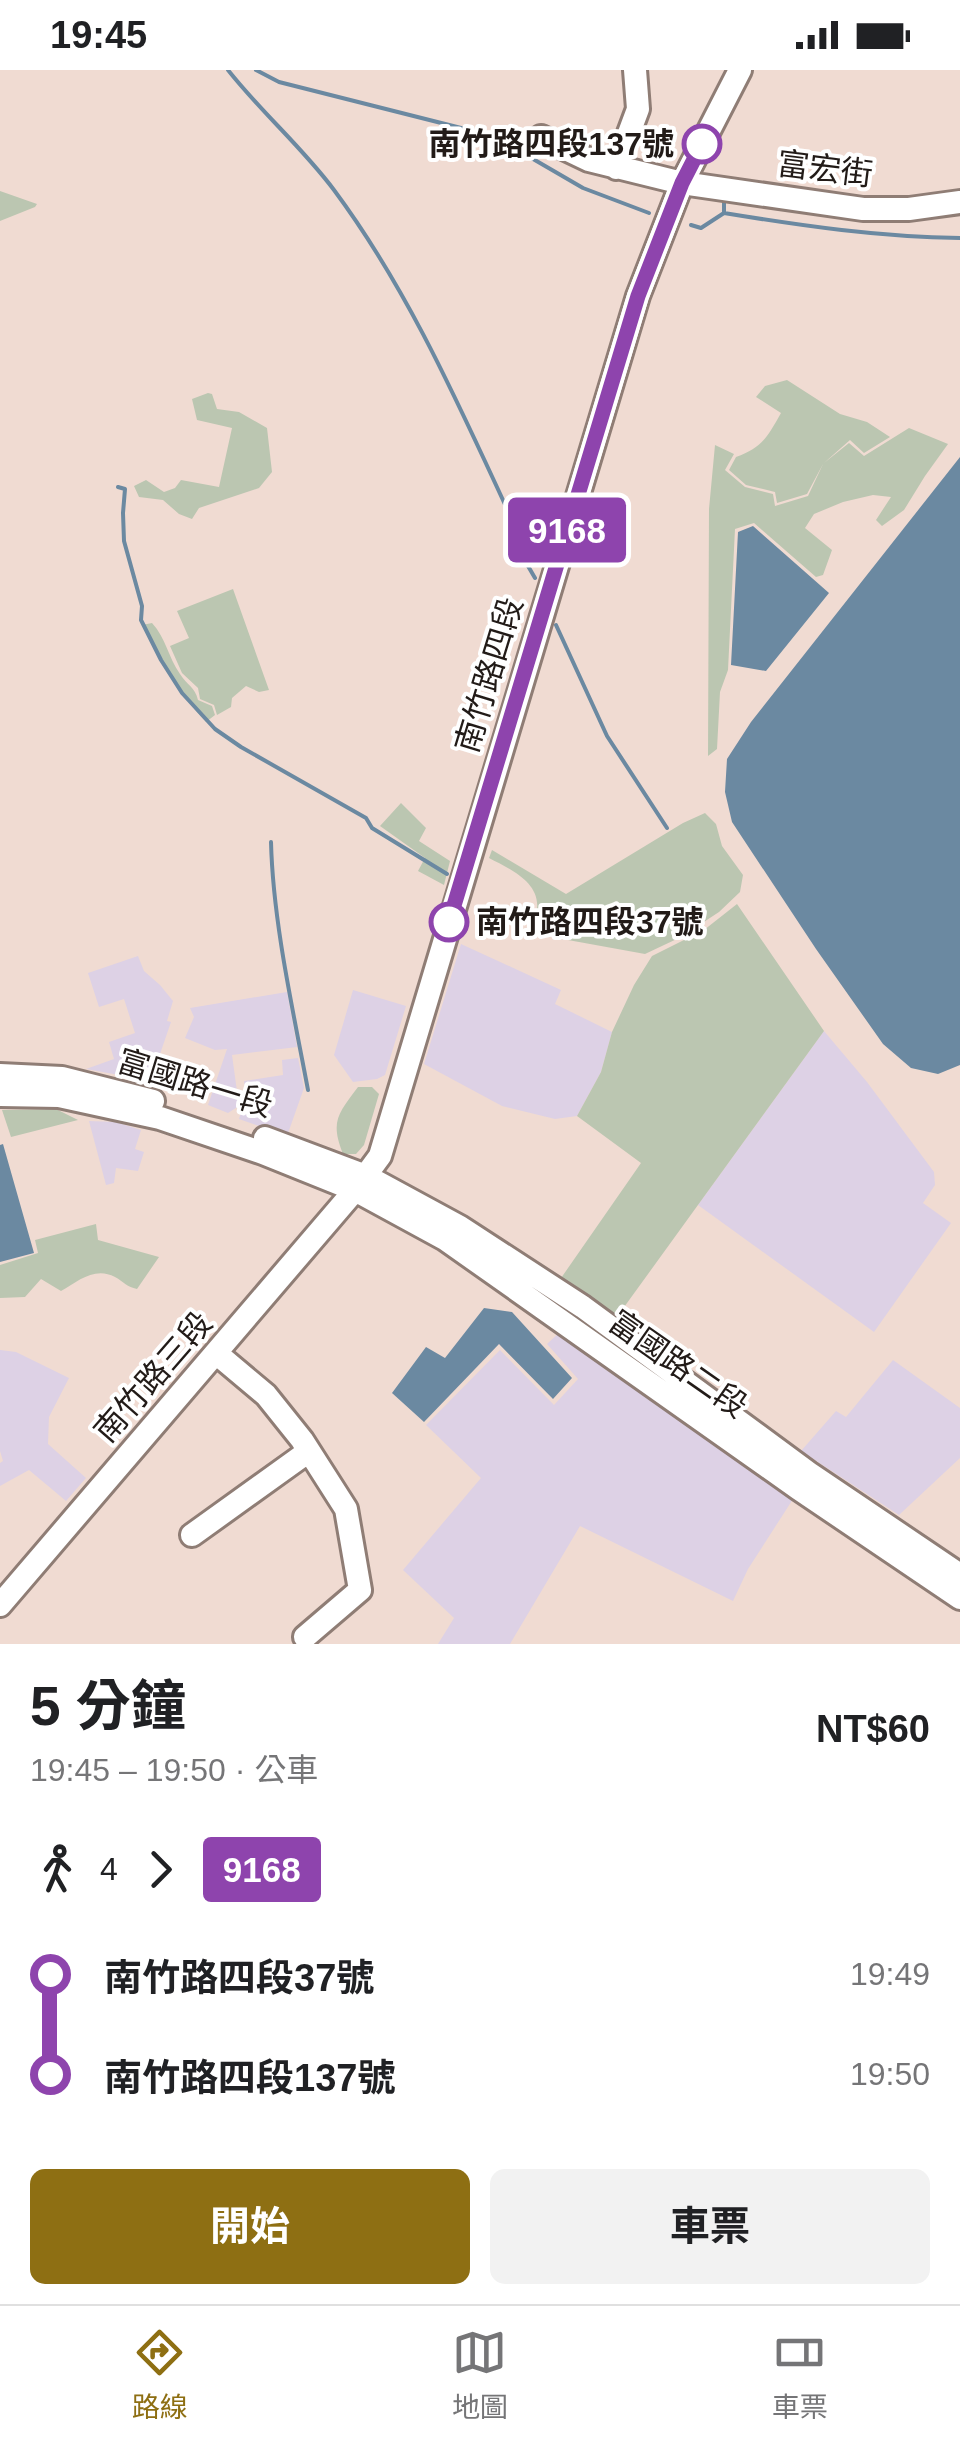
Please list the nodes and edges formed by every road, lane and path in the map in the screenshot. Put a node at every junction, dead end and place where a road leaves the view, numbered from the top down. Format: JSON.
{"nodes":[{"id":1,"x":635,"y":70,"type":"edge"},
{"id":2,"x":740,"y":70,"type":"edge"},
{"id":3,"x":541,"y":138,"type":"dead end"},
{"id":4,"x":616,"y":168,"type":"junction"},
{"id":5,"x":682,"y":183,"type":"junction"},
{"id":6,"x":960,"y":202,"type":"edge"},
{"id":7,"x":0,"y":1075,"type":"edge"},
{"id":8,"x":0,"y":1095,"type":"edge"},
{"id":9,"x":360,"y":1183,"type":"junction"},
{"id":10,"x":216,"y":1353,"type":"junction"},
{"id":11,"x":309,"y":1451,"type":"junction"},
{"id":12,"x":192,"y":1535,"type":"dead end"},
{"id":13,"x":960,"y":1575,"type":"edge"},
{"id":14,"x":960,"y":1598,"type":"edge"},
{"id":15,"x":0,"y":1605,"type":"edge"},
{"id":16,"x":305,"y":1637,"type":"dead end"}],
"edges":[{"from":1,"to":4,"type":"street"},
{"from":2,"to":5,"type":"street","name":"南竹路四段"},
{"from":3,"to":4,"type":"street","name":"富宏街"},
{"from":4,"to":5,"type":"street","name":"富宏街"},
{"from":5,"to":6,"type":"street","name":"富宏街"},
{"from":5,"to":9,"type":"street","name":"南竹路四段"},
{"from":7,"to":9,"type":"street","name":"富國路一段"},
{"from":8,"to":9,"type":"street","name":"富國路一段"},
{"from":9,"to":10,"type":"street","name":"南竹路三段"},
{"from":9,"to":13,"type":"street","name":"富國路二段"},
{"from":9,"to":14,"type":"street","name":"富國路二段"},
{"from":10,"to":11,"type":"street"},
{"from":10,"to":15,"type":"street","name":"南竹路三段"},
{"from":11,"to":12,"type":"street"},
{"from":11,"to":16,"type":"street"}]}
